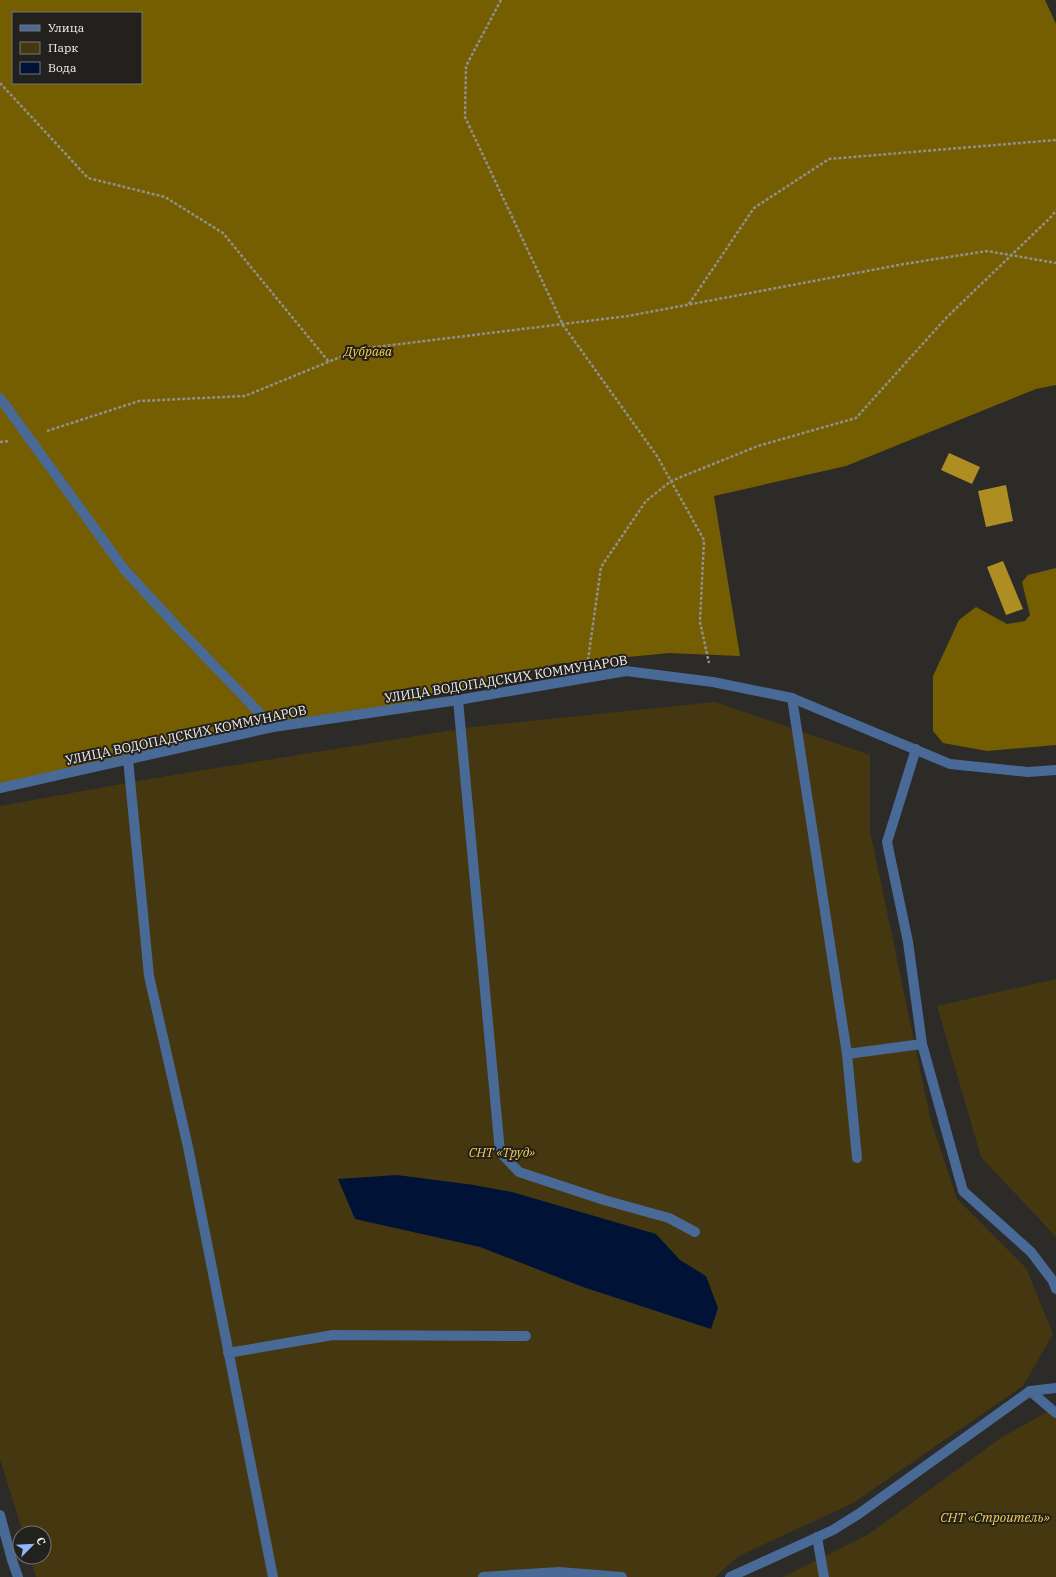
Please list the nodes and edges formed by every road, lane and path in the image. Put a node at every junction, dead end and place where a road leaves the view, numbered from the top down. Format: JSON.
{"nodes":[{"id":1,"x":501,"y":0,"type":"edge"},
{"id":2,"x":0,"y":83,"type":"edge"},
{"id":3,"x":0,"y":88,"type":"edge"},
{"id":4,"x":4,"y":88,"type":"junction"},
{"id":5,"x":1056,"y":140,"type":"edge"},
{"id":6,"x":1056,"y":210,"type":"edge"},
{"id":7,"x":1012,"y":255,"type":"junction"},
{"id":8,"x":1056,"y":263,"type":"edge"},
{"id":9,"x":688,"y":305,"type":"junction"},
{"id":10,"x":563,"y":325,"type":"junction"},
{"id":11,"x":329,"y":362,"type":"junction"},
{"id":12,"x":0,"y":398,"type":"edge"},
{"id":13,"x":29,"y":437,"type":"junction"},
{"id":14,"x":671,"y":481,"type":"junction"},
{"id":15,"x":588,"y":661,"type":"dead end"},
{"id":16,"x":713,"y":682,"type":"junction"},
{"id":17,"x":792,"y":698,"type":"junction"},
{"id":18,"x":458,"y":700,"type":"junction"},
{"id":19,"x":273,"y":727,"type":"junction"},
{"id":20,"x":916,"y":749,"type":"junction"},
{"id":21,"x":128,"y":759,"type":"junction"},
{"id":22,"x":1056,"y":770,"type":"edge"},
{"id":23,"x":0,"y":788,"type":"edge"},
{"id":24,"x":922,"y":1044,"type":"junction"},
{"id":25,"x":848,"y":1054,"type":"junction"},
{"id":26,"x":857,"y":1158,"type":"dead end"},
{"id":27,"x":695,"y":1232,"type":"dead end"},
{"id":28,"x":1056,"y":1289,"type":"edge"},
{"id":29,"x":526,"y":1336,"type":"dead end"},
{"id":30,"x":228,"y":1353,"type":"junction"},
{"id":31,"x":1056,"y":1388,"type":"edge"},
{"id":32,"x":1030,"y":1391,"type":"junction"},
{"id":33,"x":1056,"y":1412,"type":"edge"},
{"id":34,"x":0,"y":1515,"type":"edge"},
{"id":35,"x":816,"y":1538,"type":"junction"},
{"id":36,"x":18,"y":1577,"type":"edge"},
{"id":37,"x":273,"y":1577,"type":"edge"},
{"id":38,"x":483,"y":1577,"type":"edge"},
{"id":39,"x":622,"y":1577,"type":"edge"},
{"id":40,"x":730,"y":1577,"type":"edge"},
{"id":41,"x":824,"y":1577,"type":"edge"}],
"edges":[{"from":1,"to":10,"type":"path"},
{"from":2,"to":4,"type":"path"},
{"from":3,"to":4,"type":"path"},
{"from":4,"to":11,"type":"path"},
{"from":5,"to":9,"type":"path"},
{"from":6,"to":7,"type":"path"},
{"from":7,"to":8,"type":"path"},
{"from":7,"to":9,"type":"path"},
{"from":7,"to":14,"type":"path"},
{"from":9,"to":10,"type":"path"},
{"from":10,"to":11,"type":"path"},
{"from":10,"to":14,"type":"path"},
{"from":11,"to":13,"type":"path"},
{"from":12,"to":13,"type":"street"},
{"from":13,"to":19,"type":"street"},
{"from":14,"to":15,"type":"path"},
{"from":14,"to":16,"type":"path"},
{"from":16,"to":17,"type":"street","name":"УЛИЦА ВОДОПАДСКИХ КОММУНАРОВ"},
{"from":16,"to":18,"type":"street","name":"УЛИЦА ВОДОПАДСКИХ КОММУНАРОВ"},
{"from":17,"to":20,"type":"street","name":"УЛИЦА ВОДОПАДСКИХ КОММУНАРОВ"},
{"from":17,"to":25,"type":"street"},
{"from":18,"to":19,"type":"street","name":"УЛИЦА ВОДОПАДСКИХ КОММУНАРОВ"},
{"from":18,"to":27,"type":"street"},
{"from":19,"to":21,"type":"street","name":"УЛИЦА ВОДОПАДСКИХ КОММУНАРОВ"},
{"from":20,"to":22,"type":"street","name":"УЛИЦА ВОДОПАДСКИХ КОММУНАРОВ"},
{"from":20,"to":24,"type":"street"},
{"from":21,"to":23,"type":"street","name":"УЛИЦА ВОДОПАДСКИХ КОММУНАРОВ"},
{"from":21,"to":30,"type":"street"},
{"from":24,"to":25,"type":"street"},
{"from":24,"to":28,"type":"street"},
{"from":25,"to":26,"type":"street"},
{"from":29,"to":30,"type":"street"},
{"from":30,"to":37,"type":"street"},
{"from":31,"to":32,"type":"street"},
{"from":32,"to":33,"type":"street"},
{"from":32,"to":35,"type":"street"},
{"from":34,"to":36,"type":"street"},
{"from":35,"to":40,"type":"street"},
{"from":35,"to":41,"type":"street"},
{"from":38,"to":39,"type":"street"}]}
